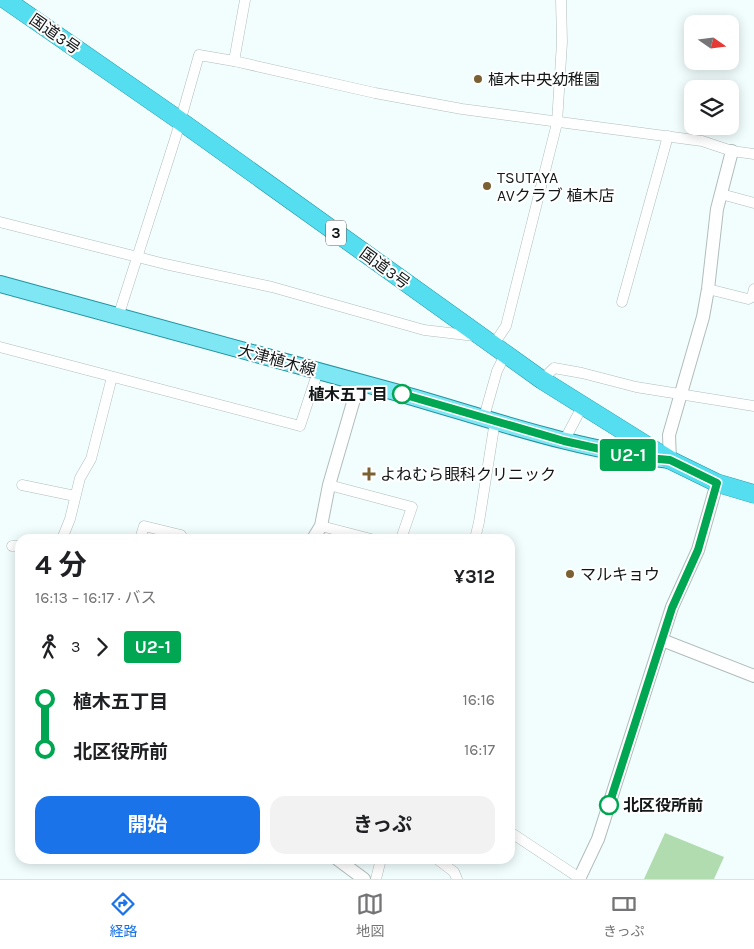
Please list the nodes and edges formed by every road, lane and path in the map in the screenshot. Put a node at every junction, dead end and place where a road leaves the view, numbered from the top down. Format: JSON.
{"nodes":[{"id":1,"x":6,"y":0,"type":"edge"},
{"id":2,"x":245,"y":0,"type":"edge"},
{"id":3,"x":561,"y":0,"type":"edge"},
{"id":4,"x":234,"y":61,"type":"junction"},
{"id":5,"x":179,"y":120,"type":"junction"},
{"id":6,"x":557,"y":123,"type":"junction"},
{"id":7,"x":668,"y":136,"type":"junction"},
{"id":8,"x":732,"y":151,"type":"junction"},
{"id":9,"x":754,"y":154,"type":"edge"},
{"id":10,"x":721,"y":194,"type":"junction"},
{"id":11,"x":754,"y":203,"type":"edge"},
{"id":12,"x":0,"y":222,"type":"edge"},
{"id":13,"x":138,"y":257,"type":"junction"},
{"id":14,"x":0,"y":284,"type":"edge"},
{"id":15,"x":754,"y":288,"type":"edge"},
{"id":16,"x":708,"y":289,"type":"junction"},
{"id":17,"x":622,"y":302,"type":"dead end"},
{"id":18,"x":118,"y":317,"type":"junction"},
{"id":19,"x":493,"y":344,"type":"junction"},
{"id":20,"x":0,"y":348,"type":"edge"},
{"id":21,"x":318,"y":371,"type":"junction"},
{"id":22,"x":112,"y":377,"type":"junction"},
{"id":23,"x":542,"y":380,"type":"junction"},
{"id":24,"x":360,"y":382,"type":"junction"},
{"id":25,"x":680,"y":393,"type":"junction"},
{"id":26,"x":583,"y":405,"type":"junction"},
{"id":27,"x":754,"y":406,"type":"edge"},
{"id":28,"x":490,"y":419,"type":"junction"},
{"id":29,"x":564,"y":441,"type":"junction"},
{"id":30,"x":670,"y":460,"type":"junction"},
{"id":31,"x":717,"y":483,"type":"junction"},
{"id":32,"x":22,"y":485,"type":"dead end"},
{"id":33,"x":329,"y":485,"type":"junction"},
{"id":34,"x":754,"y":494,"type":"edge"},
{"id":35,"x":75,"y":496,"type":"junction"},
{"id":36,"x":321,"y":526,"type":"junction"},
{"id":37,"x":64,"y":534,"type":"edge"},
{"id":38,"x":142,"y":534,"type":"edge"},
{"id":39,"x":177,"y":534,"type":"edge"},
{"id":40,"x":316,"y":534,"type":"edge"},
{"id":41,"x":352,"y":534,"type":"edge"},
{"id":42,"x":403,"y":534,"type":"edge"},
{"id":43,"x":476,"y":534,"type":"edge"},
{"id":44,"x":662,"y":640,"type":"junction"},
{"id":45,"x":754,"y":676,"type":"edge"},
{"id":46,"x":515,"y":835,"type":"edge"},
{"id":47,"x":344,"y":864,"type":"edge"},
{"id":48,"x":380,"y":864,"type":"edge"},
{"id":49,"x":444,"y":864,"type":"edge"},
{"id":50,"x":364,"y":879,"type":"edge"},
{"id":51,"x":376,"y":879,"type":"edge"},
{"id":52,"x":457,"y":879,"type":"edge"},
{"id":53,"x":580,"y":879,"type":"edge"}],
"edges":[{"from":1,"to":5,"type":"highway","name":"国道3号","number":"3"},
{"from":2,"to":4,"type":"street"},
{"from":3,"to":6,"type":"street"},
{"from":4,"to":5,"type":"street"},
{"from":4,"to":6,"type":"street"},
{"from":5,"to":13,"type":"street"},
{"from":5,"to":19,"type":"highway","name":"国道3号","number":"3"},
{"from":6,"to":7,"type":"street"},
{"from":6,"to":19,"type":"street"},
{"from":7,"to":8,"type":"street"},
{"from":7,"to":17,"type":"street"},
{"from":8,"to":9,"type":"street"},
{"from":8,"to":10,"type":"street"},
{"from":10,"to":11,"type":"street"},
{"from":10,"to":16,"type":"street"},
{"from":12,"to":13,"type":"street"},
{"from":13,"to":18,"type":"street"},
{"from":13,"to":19,"type":"street"},
{"from":14,"to":18,"type":"main road","name":"大津植木線"},
{"from":15,"to":16,"type":"street"},
{"from":16,"to":25,"type":"street"},
{"from":18,"to":21,"type":"main road","name":"大津植木線"},
{"from":19,"to":23,"type":"highway","name":"国道3号","number":"3"},
{"from":19,"to":28,"type":"street"},
{"from":20,"to":22,"type":"street"},
{"from":21,"to":22,"type":"street"},
{"from":21,"to":24,"type":"main road","name":"大津植木線"},
{"from":22,"to":35,"type":"street"},
{"from":23,"to":25,"type":"street"},
{"from":23,"to":26,"type":"highway","name":"国道3号","number":"3"},
{"from":24,"to":28,"type":"main road","name":"大津植木線"},
{"from":24,"to":33,"type":"street"},
{"from":25,"to":27,"type":"street"},
{"from":25,"to":30,"type":"street"},
{"from":26,"to":29,"type":"street"},
{"from":26,"to":30,"type":"highway","name":"国道3号","number":"3"},
{"from":28,"to":29,"type":"main road","name":"大津植木線"},
{"from":28,"to":43,"type":"street"},
{"from":29,"to":30,"type":"main road","name":"大津植木線"},
{"from":30,"to":31,"type":"highway","name":"国道3号","number":"3"},
{"from":31,"to":34,"type":"highway","name":"国道3号","number":"3"},
{"from":31,"to":44,"type":"street"},
{"from":32,"to":35,"type":"street"},
{"from":33,"to":36,"type":"street"},
{"from":33,"to":42,"type":"street"},
{"from":35,"to":37,"type":"street"},
{"from":36,"to":40,"type":"street"},
{"from":36,"to":41,"type":"street"},
{"from":38,"to":39,"type":"street"},
{"from":44,"to":45,"type":"street"},
{"from":44,"to":53,"type":"street"},
{"from":46,"to":53,"type":"street"},
{"from":47,"to":50,"type":"street"},
{"from":48,"to":51,"type":"street"},
{"from":49,"to":52,"type":"street"}]}
